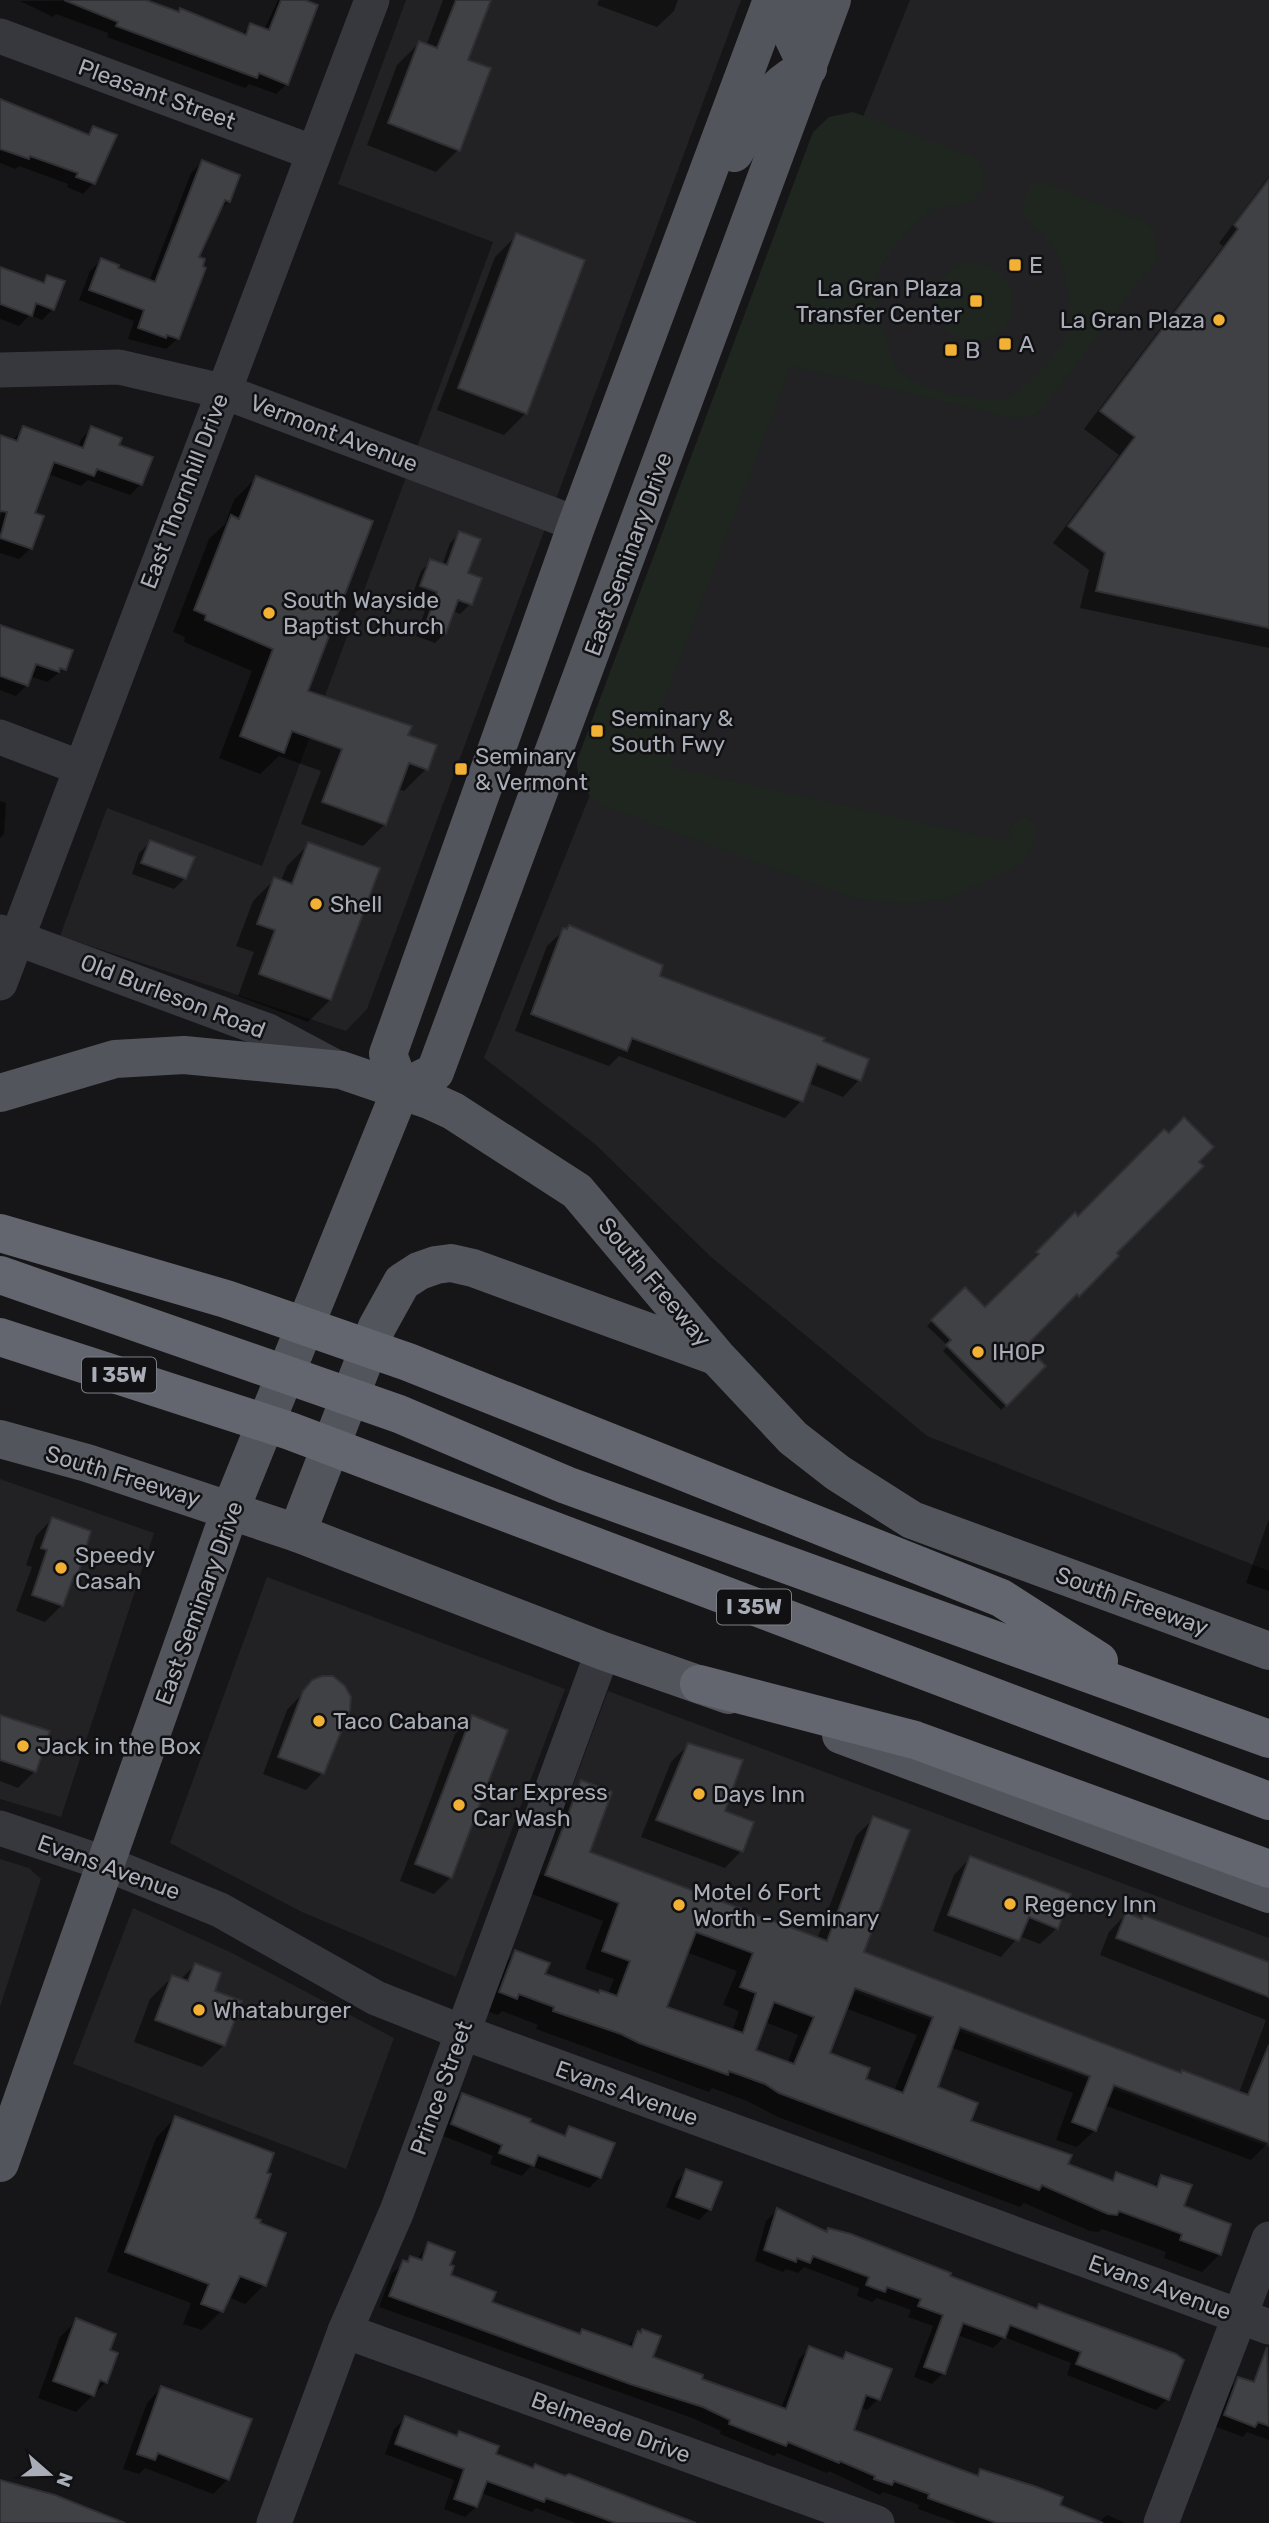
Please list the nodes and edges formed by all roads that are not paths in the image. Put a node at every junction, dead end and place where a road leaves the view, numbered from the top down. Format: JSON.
{"nodes":[{"id":1,"x":372,"y":0,"type":"edge"},
{"id":2,"x":772,"y":0,"type":"edge"},
{"id":3,"x":796,"y":0,"type":"edge"},
{"id":4,"x":832,"y":0,"type":"edge"},
{"id":5,"x":0,"y":36,"type":"edge"},
{"id":6,"x":808,"y":68,"type":"junction"},
{"id":7,"x":314,"y":153,"type":"junction"},
{"id":8,"x":685,"y":236,"type":"junction"},
{"id":9,"x":0,"y":370,"type":"edge"},
{"id":10,"x":222,"y":391,"type":"junction"},
{"id":11,"x":577,"y":524,"type":"junction"},
{"id":12,"x":548,"y":604,"type":"junction"},
{"id":13,"x":0,"y":737,"type":"edge"},
{"id":14,"x":81,"y":768,"type":"junction"},
{"id":15,"x":537,"y":798,"type":"junction"},
{"id":16,"x":9,"y":935,"type":"edge"},
{"id":17,"x":0,"y":983,"type":"edge"},
{"id":18,"x":341,"y":1070,"type":"junction"},
{"id":19,"x":401,"y":1089,"type":"junction"},
{"id":20,"x":0,"y":1093,"type":"edge"},
{"id":21,"x":0,"y":1233,"type":"edge"},
{"id":22,"x":0,"y":1275,"type":"edge"},
{"id":23,"x":0,"y":1337,"type":"edge"},
{"id":24,"x":717,"y":1357,"type":"junction"},
{"id":25,"x":0,"y":1439,"type":"edge"},
{"id":26,"x":237,"y":1495,"type":"junction"},
{"id":27,"x":302,"y":1521,"type":"junction"},
{"id":28,"x":603,"y":1651,"type":"junction"},
{"id":29,"x":1269,"y":1651,"type":"edge"},
{"id":30,"x":699,"y":1684,"type":"junction"},
{"id":31,"x":1160,"y":1699,"type":"junction"},
{"id":32,"x":1269,"y":1739,"type":"edge"},
{"id":33,"x":1269,"y":1801,"type":"edge"},
{"id":34,"x":0,"y":1828,"type":"edge"},
{"id":35,"x":107,"y":1864,"type":"junction"},
{"id":36,"x":1269,"y":1869,"type":"edge"},
{"id":37,"x":1269,"y":1894,"type":"edge"},
{"id":38,"x":462,"y":2032,"type":"junction"},
{"id":39,"x":0,"y":2163,"type":"edge"},
{"id":40,"x":1269,"y":2239,"type":"edge"},
{"id":41,"x":1254,"y":2321,"type":"edge"},
{"id":42,"x":345,"y":2331,"type":"junction"},
{"id":43,"x":274,"y":2523,"type":"edge"},
{"id":44,"x":877,"y":2523,"type":"edge"},
{"id":45,"x":1161,"y":2523,"type":"edge"}],
"edges":[{"from":1,"to":7,"type":"street","name":"East Thornhill Drive"},
{"from":2,"to":8,"type":"main road"},
{"from":3,"to":6,"type":"main road"},
{"from":4,"to":6,"type":"main road","name":"East Seminary Drive"},
{"from":5,"to":7,"type":"street","name":"Pleasant Street"},
{"from":6,"to":8,"type":"main road"},
{"from":6,"to":15,"type":"main road","name":"East Seminary Drive"},
{"from":7,"to":10,"type":"street","name":"East Thornhill Drive"},
{"from":8,"to":11,"type":"main road"},
{"from":9,"to":10,"type":"street","name":"Vermont Avenue"},
{"from":10,"to":11,"type":"street","name":"Vermont Avenue"},
{"from":10,"to":14,"type":"street","name":"East Thornhill Drive"},
{"from":11,"to":12,"type":"main road"},
{"from":12,"to":15,"type":"main road"},
{"from":12,"to":19,"type":"main road"},
{"from":13,"to":14,"type":"street"},
{"from":14,"to":16,"type":"street","name":"East Thornhill Drive"},
{"from":15,"to":19,"type":"main road","name":"East Seminary Drive"},
{"from":16,"to":17,"type":"street","name":"East Thornhill Drive"},
{"from":16,"to":18,"type":"street","name":"Old Burleson Road"},
{"from":18,"to":19,"type":"main road","name":"South Freeway"},
{"from":18,"to":20,"type":"main road","name":"South Freeway"},
{"from":19,"to":24,"type":"main road","name":"South Freeway"},
{"from":19,"to":26,"type":"main road","name":"East Seminary Drive"},
{"from":21,"to":31,"type":"highway"},
{"from":22,"to":31,"type":"highway","number":"I 35W"},
{"from":23,"to":33,"type":"highway","number":"I 35W"},
{"from":24,"to":27,"type":"main road"},
{"from":24,"to":29,"type":"main road","name":"South Freeway"},
{"from":25,"to":26,"type":"main road","name":"South Freeway"},
{"from":26,"to":27,"type":"main road","name":"South Freeway"},
{"from":26,"to":35,"type":"main road","name":"East Seminary Drive"},
{"from":27,"to":28,"type":"main road","name":"South Freeway"},
{"from":28,"to":30,"type":"main road","name":"South Freeway"},
{"from":28,"to":38,"type":"street","name":"Prince Street"},
{"from":30,"to":36,"type":"highway"},
{"from":30,"to":37,"type":"main road","name":"South Freeway"},
{"from":31,"to":32,"type":"highway","number":"I 35W"},
{"from":34,"to":35,"type":"street","name":"Evans Avenue"},
{"from":35,"to":38,"type":"street","name":"Evans Avenue"},
{"from":35,"to":39,"type":"main road","name":"East Seminary Drive"},
{"from":38,"to":41,"type":"street","name":"Evans Avenue"},
{"from":38,"to":42,"type":"street","name":"Prince Street"},
{"from":40,"to":41,"type":"street"},
{"from":41,"to":45,"type":"street"},
{"from":42,"to":43,"type":"street","name":"Prince Street"},
{"from":42,"to":44,"type":"street","name":"Belmeade Drive"}]}
